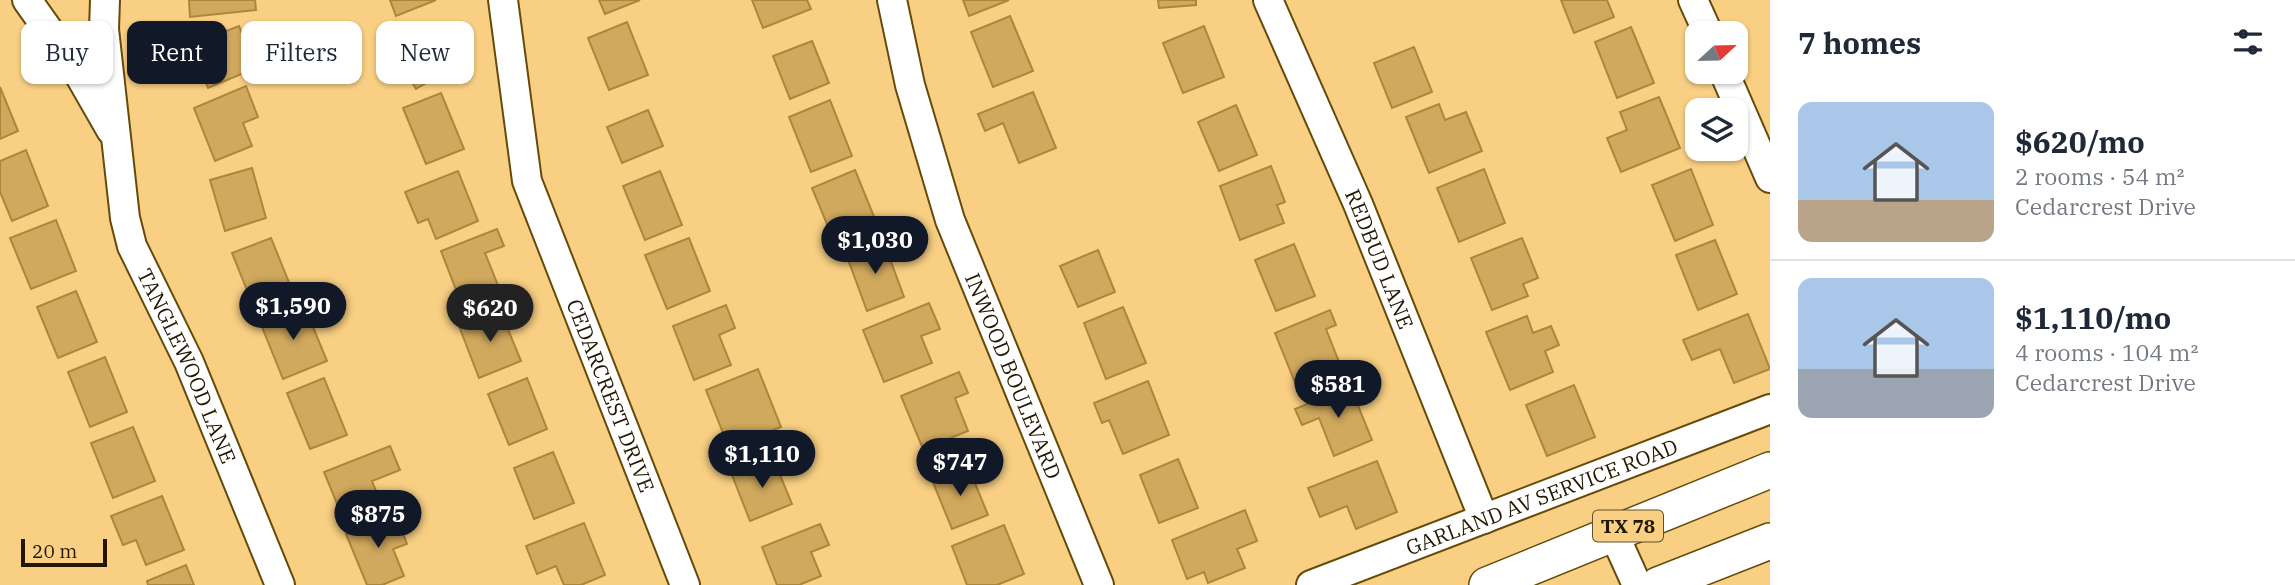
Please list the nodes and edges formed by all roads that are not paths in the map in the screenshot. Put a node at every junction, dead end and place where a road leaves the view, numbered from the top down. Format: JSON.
{"nodes":[{"id":1,"x":27,"y":0,"type":"edge"},
{"id":2,"x":105,"y":0,"type":"edge"},
{"id":3,"x":503,"y":0,"type":"edge"},
{"id":4,"x":892,"y":0,"type":"edge"},
{"id":5,"x":1268,"y":0,"type":"edge"},
{"id":6,"x":1693,"y":0,"type":"edge"},
{"id":7,"x":1703,"y":21,"type":"edge"},
{"id":8,"x":1729,"y":84,"type":"edge"},
{"id":9,"x":117,"y":140,"type":"junction"},
{"id":10,"x":1770,"y":178,"type":"edge"},
{"id":11,"x":1770,"y":409,"type":"edge"},
{"id":12,"x":1770,"y":470,"type":"edge"},
{"id":13,"x":1484,"y":519,"type":"junction"},
{"id":14,"x":1613,"y":532,"type":"junction"},
{"id":15,"x":1770,"y":541,"type":"edge"},
{"id":16,"x":280,"y":585,"type":"edge"},
{"id":17,"x":685,"y":585,"type":"edge"},
{"id":18,"x":1099,"y":585,"type":"edge"},
{"id":19,"x":1311,"y":585,"type":"edge"},
{"id":20,"x":1487,"y":585,"type":"edge"},
{"id":21,"x":1637,"y":585,"type":"edge"},
{"id":22,"x":1658,"y":585,"type":"edge"}],
"edges":[{"from":1,"to":9,"type":"street","name":"TANGLEWOOD LANE"},
{"from":2,"to":9,"type":"street","name":"TANGLEWOOD LANE"},
{"from":3,"to":17,"type":"street","name":"CEDARCREST DRIVE"},
{"from":4,"to":18,"type":"street","name":"INWOOD BOULEVARD"},
{"from":5,"to":13,"type":"street","name":"REDBUD LANE"},
{"from":6,"to":7,"type":"street"},
{"from":8,"to":10,"type":"street"},
{"from":9,"to":16,"type":"street","name":"TANGLEWOOD LANE"},
{"from":11,"to":13,"type":"street","name":"GARLAND AV SERVICE ROAD"},
{"from":12,"to":14,"type":"main road","number":"TX 78"},
{"from":13,"to":19,"type":"street","name":"GARLAND AV SERVICE ROAD"},
{"from":14,"to":20,"type":"main road","number":"TX 78"},
{"from":14,"to":21,"type":"street"},
{"from":15,"to":22,"type":"main road"}]}
